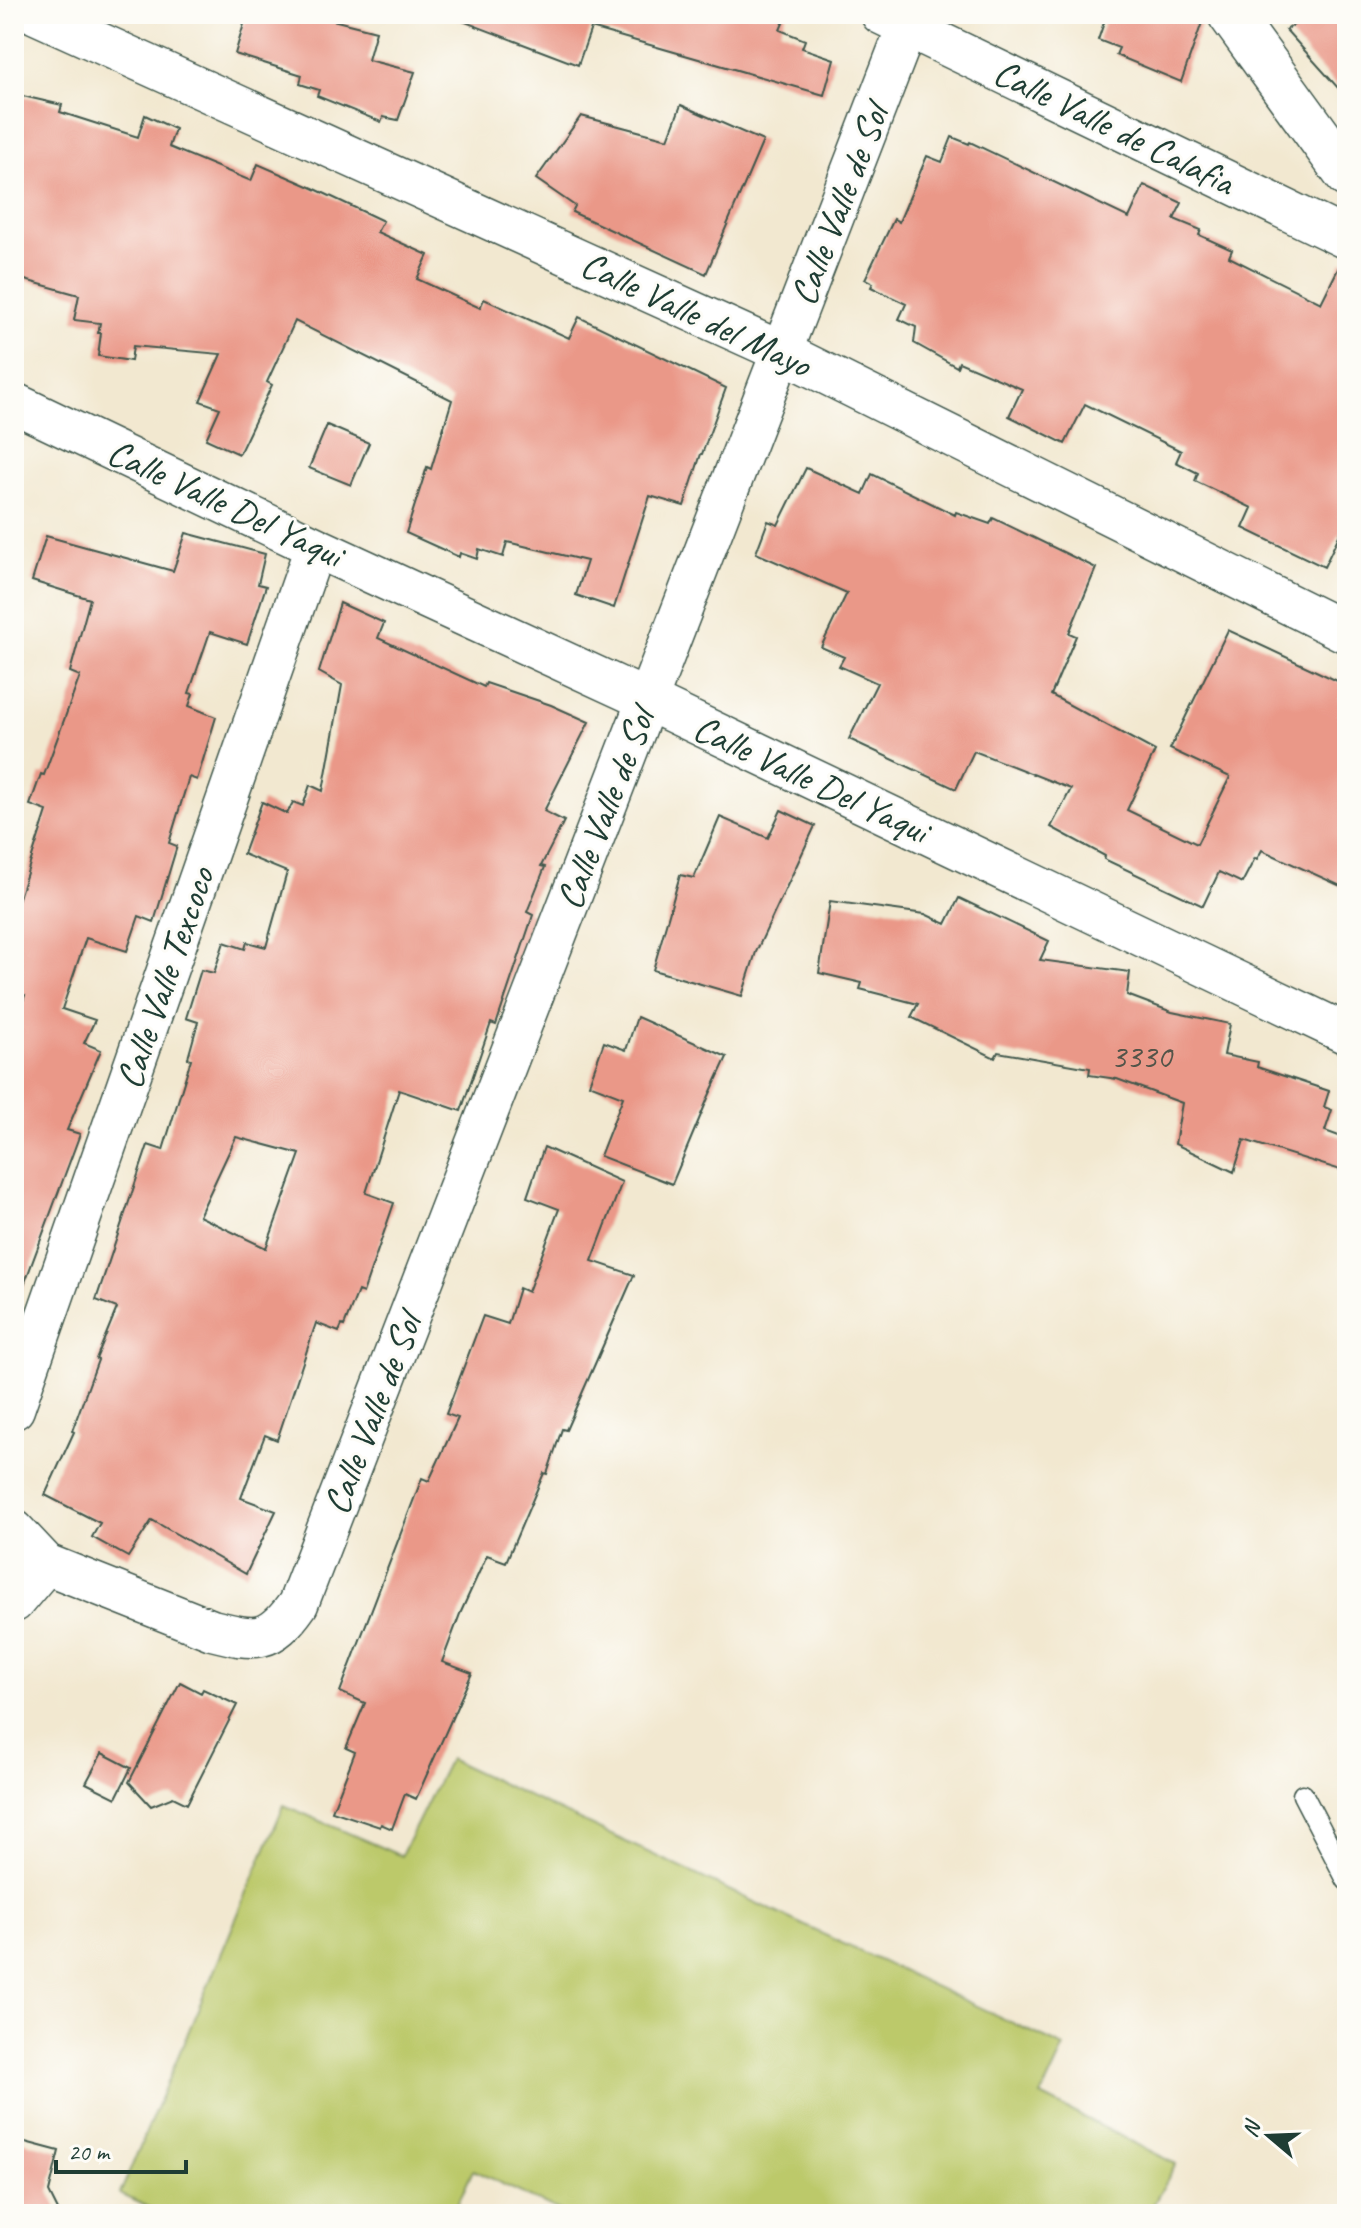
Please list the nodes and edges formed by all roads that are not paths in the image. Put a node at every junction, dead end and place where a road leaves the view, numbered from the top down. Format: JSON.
{"nodes":[{"id":1,"x":36,"y":14,"type":"edge"},
{"id":2,"x":1230,"y":14,"type":"edge"},
{"id":3,"x":900,"y":18,"type":"edge"},
{"id":4,"x":1347,"y":175,"type":"edge"},
{"id":5,"x":1347,"y":239,"type":"edge"},
{"id":6,"x":782,"y":352,"type":"junction"},
{"id":7,"x":14,"y":403,"type":"edge"},
{"id":8,"x":315,"y":547,"type":"junction"},
{"id":9,"x":1347,"y":633,"type":"edge"},
{"id":10,"x":647,"y":700,"type":"junction"},
{"id":11,"x":1347,"y":1034,"type":"edge"},
{"id":12,"x":14,"y":1409,"type":"edge"},
{"id":13,"x":14,"y":1530,"type":"edge"},
{"id":14,"x":46,"y":1564,"type":"junction"},
{"id":15,"x":14,"y":1602,"type":"edge"},
{"id":16,"x":1303,"y":1795,"type":"dead end"},
{"id":17,"x":1347,"y":1880,"type":"edge"}],
"edges":[{"from":1,"to":6,"type":"street","name":"Calle Valle del Mayo"},
{"from":2,"to":4,"type":"street"},
{"from":3,"to":5,"type":"street","name":"Calle Valle de Calafia"},
{"from":3,"to":6,"type":"street","name":"Calle Valle de Sol"},
{"from":6,"to":9,"type":"street","name":"Calle Valle del Mayo"},
{"from":6,"to":10,"type":"street","name":"Calle Valle de Sol"},
{"from":7,"to":8,"type":"street","name":"Calle Valle Del Yaqui"},
{"from":8,"to":10,"type":"street","name":"Calle Valle Del Yaqui"},
{"from":8,"to":12,"type":"street","name":"Calle Valle Texcoco"},
{"from":10,"to":11,"type":"street","name":"Calle Valle Del Yaqui"},
{"from":10,"to":14,"type":"street","name":"Calle Valle de Sol"},
{"from":13,"to":14,"type":"street"},
{"from":14,"to":15,"type":"street"},
{"from":16,"to":17,"type":"lane"}]}
